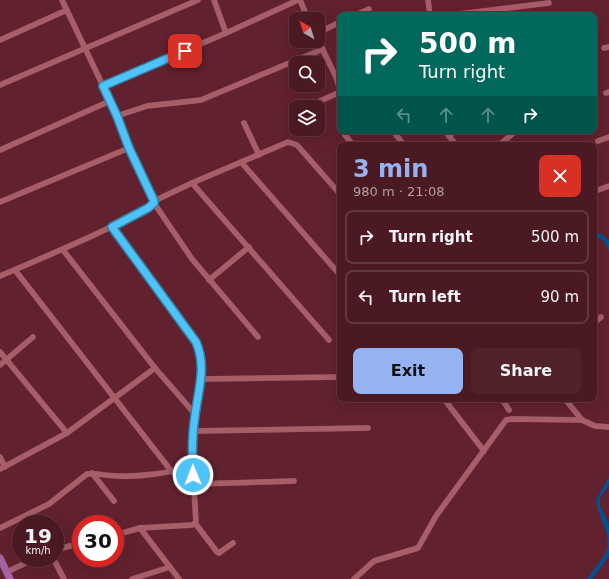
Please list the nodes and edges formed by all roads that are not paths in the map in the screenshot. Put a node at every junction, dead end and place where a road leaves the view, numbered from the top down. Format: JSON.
{"nodes":[{"id":1,"x":64,"y":0,"type":"edge"},
{"id":2,"x":198,"y":0,"type":"edge"},
{"id":3,"x":214,"y":0,"type":"edge"},
{"id":4,"x":299,"y":0,"type":"edge"},
{"id":5,"x":428,"y":0,"type":"edge"},
{"id":6,"x":549,"y":3,"type":"dead end"},
{"id":7,"x":369,"y":9,"type":"dead end"},
{"id":8,"x":67,"y":10,"type":"junction"},
{"id":9,"x":305,"y":12,"type":"edge"},
{"id":10,"x":362,"y":12,"type":"edge"},
{"id":11,"x":430,"y":12,"type":"edge"},
{"id":12,"x":488,"y":12,"type":"edge"},
{"id":13,"x":337,"y":23,"type":"edge"},
{"id":14,"x":325,"y":29,"type":"edge"},
{"id":15,"x":226,"y":34,"type":"junction"},
{"id":16,"x":0,"y":40,"type":"edge"},
{"id":17,"x":86,"y":49,"type":"junction"},
{"id":18,"x":323,"y":49,"type":"joint"},
{"id":19,"x":337,"y":74,"type":"edge"},
{"id":20,"x":0,"y":85,"type":"edge"},
{"id":21,"x":103,"y":86,"type":"junction"},
{"id":22,"x":337,"y":92,"type":"edge"},
{"id":23,"x":321,"y":100,"type":"edge"},
{"id":24,"x":110,"y":101,"type":"junction"},
{"id":25,"x":117,"y":116,"type":"junction"},
{"id":26,"x":244,"y":123,"type":"dead end"},
{"id":27,"x":395,"y":134,"type":"edge"},
{"id":28,"x":512,"y":134,"type":"edge"},
{"id":29,"x":609,"y":137,"type":"edge"},
{"id":30,"x":598,"y":141,"type":"dead end"},
{"id":31,"x":402,"y":142,"type":"edge"},
{"id":32,"x":503,"y":142,"type":"edge"},
{"id":33,"x":129,"y":148,"type":"junction"},
{"id":34,"x":0,"y":150,"type":"edge"},
{"id":35,"x":259,"y":155,"type":"junction"},
{"id":36,"x":241,"y":162,"type":"junction"},
{"id":37,"x":192,"y":183,"type":"junction"},
{"id":38,"x":609,"y":186,"type":"edge"},
{"id":39,"x":598,"y":190,"type":"dead end"},
{"id":40,"x":337,"y":191,"type":"edge"},
{"id":41,"x":0,"y":202,"type":"edge"},
{"id":42,"x":154,"y":202,"type":"junction"},
{"id":43,"x":112,"y":227,"type":"junction"},
{"id":44,"x":249,"y":247,"type":"junction"},
{"id":45,"x":63,"y":250,"type":"junction"},
{"id":46,"x":15,"y":270,"type":"junction"},
{"id":47,"x":337,"y":272,"type":"edge"},
{"id":48,"x":0,"y":276,"type":"edge"},
{"id":49,"x":209,"y":280,"type":"junction"},
{"id":50,"x":601,"y":317,"type":"dead end"},
{"id":51,"x":597,"y":320,"type":"edge"},
{"id":52,"x":33,"y":337,"type":"dead end"},
{"id":53,"x":258,"y":337,"type":"dead end"},
{"id":54,"x":329,"y":340,"type":"dead end"},
{"id":55,"x":0,"y":352,"type":"edge"},
{"id":56,"x":5,"y":360,"type":"junction"},
{"id":57,"x":0,"y":365,"type":"edge"},
{"id":58,"x":155,"y":368,"type":"junction"},
{"id":59,"x":337,"y":377,"type":"edge"},
{"id":60,"x":201,"y":379,"type":"junction"},
{"id":61,"x":115,"y":398,"type":"junction"},
{"id":62,"x":446,"y":402,"type":"edge"},
{"id":63,"x":504,"y":402,"type":"edge"},
{"id":64,"x":567,"y":402,"type":"edge"},
{"id":65,"x":509,"y":410,"type":"dead end"},
{"id":66,"x":195,"y":414,"type":"junction"},
{"id":67,"x":582,"y":420,"type":"junction"},
{"id":68,"x":609,"y":427,"type":"edge"},
{"id":69,"x":368,"y":428,"type":"dead end"},
{"id":70,"x":193,"y":431,"type":"junction"},
{"id":71,"x":67,"y":433,"type":"junction"},
{"id":72,"x":484,"y":451,"type":"junction"},
{"id":73,"x":0,"y":457,"type":"edge"},
{"id":74,"x":192,"y":466,"type":"junction"},
{"id":75,"x":2,"y":468,"type":"edge"},
{"id":76,"x":172,"y":472,"type":"junction"},
{"id":77,"x":92,"y":474,"type":"junction"},
{"id":78,"x":294,"y":481,"type":"dead end"},
{"id":79,"x":194,"y":484,"type":"junction"},
{"id":80,"x":114,"y":501,"type":"dead end"},
{"id":81,"x":195,"y":523,"type":"junction"},
{"id":82,"x":0,"y":528,"type":"edge"},
{"id":83,"x":140,"y":528,"type":"junction"},
{"id":84,"x":124,"y":532,"type":"edge"},
{"id":85,"x":233,"y":543,"type":"dead end"},
{"id":86,"x":0,"y":558,"type":"edge"},
{"id":87,"x":22,"y":567,"type":"edge"},
{"id":88,"x":58,"y":567,"type":"edge"},
{"id":89,"x":170,"y":567,"type":"junction"},
{"id":90,"x":8,"y":576,"type":"edge"},
{"id":91,"x":64,"y":579,"type":"edge"},
{"id":92,"x":132,"y":579,"type":"edge"},
{"id":93,"x":179,"y":579,"type":"edge"},
{"id":94,"x":354,"y":579,"type":"edge"}],
"edges":[{"from":1,"to":8,"type":"street"},
{"from":2,"to":17,"type":"street"},
{"from":3,"to":15,"type":"street"},
{"from":4,"to":9,"type":"street"},
{"from":4,"to":15,"type":"street"},
{"from":5,"to":11,"type":"street"},
{"from":6,"to":12,"type":"street"},
{"from":7,"to":10,"type":"street"},
{"from":8,"to":16,"type":"street"},
{"from":8,"to":17,"type":"street"},
{"from":13,"to":14,"type":"street"},
{"from":15,"to":21,"type":"street"},
{"from":17,"to":20,"type":"street"},
{"from":17,"to":21,"type":"street"},
{"from":18,"to":19,"type":"street"},
{"from":18,"to":25,"type":"street"},
{"from":21,"to":24,"type":"street"},
{"from":22,"to":23,"type":"street"},
{"from":24,"to":25,"type":"street"},
{"from":24,"to":34,"type":"street"},
{"from":25,"to":33,"type":"street"},
{"from":26,"to":35,"type":"street"},
{"from":27,"to":31,"type":"street"},
{"from":28,"to":32,"type":"street"},
{"from":29,"to":30,"type":"street"},
{"from":33,"to":41,"type":"street"},
{"from":33,"to":42,"type":"street"},
{"from":35,"to":36,"type":"street"},
{"from":35,"to":40,"type":"street"},
{"from":36,"to":37,"type":"street"},
{"from":36,"to":47,"type":"street"},
{"from":37,"to":42,"type":"street"},
{"from":37,"to":44,"type":"street"},
{"from":38,"to":39,"type":"street"},
{"from":42,"to":43,"type":"street"},
{"from":42,"to":49,"type":"street"},
{"from":43,"to":45,"type":"street"},
{"from":43,"to":60,"type":"street"},
{"from":44,"to":49,"type":"street"},
{"from":44,"to":54,"type":"street"},
{"from":45,"to":46,"type":"street"},
{"from":45,"to":58,"type":"street"},
{"from":46,"to":48,"type":"street"},
{"from":46,"to":61,"type":"street"},
{"from":49,"to":53,"type":"street"},
{"from":50,"to":51,"type":"street"},
{"from":52,"to":56,"type":"street"},
{"from":55,"to":56,"type":"street"},
{"from":56,"to":57,"type":"street"},
{"from":56,"to":71,"type":"street"},
{"from":58,"to":61,"type":"street"},
{"from":58,"to":66,"type":"street"},
{"from":59,"to":60,"type":"street"},
{"from":60,"to":66,"type":"street"},
{"from":61,"to":71,"type":"street"},
{"from":61,"to":76,"type":"street"},
{"from":62,"to":72,"type":"street"},
{"from":63,"to":65,"type":"street"},
{"from":64,"to":67,"type":"street"},
{"from":66,"to":70,"type":"street"},
{"from":67,"to":68,"type":"street"},
{"from":67,"to":72,"type":"street"},
{"from":69,"to":70,"type":"street"},
{"from":70,"to":74,"type":"street"},
{"from":71,"to":75,"type":"street"},
{"from":72,"to":94,"type":"street"},
{"from":73,"to":75,"type":"street"},
{"from":74,"to":76,"type":"street"},
{"from":74,"to":79,"type":"street"},
{"from":76,"to":77,"type":"street"},
{"from":77,"to":80,"type":"street"},
{"from":77,"to":82,"type":"street"},
{"from":78,"to":79,"type":"street"},
{"from":79,"to":81,"type":"street"},
{"from":81,"to":83,"type":"street"},
{"from":81,"to":85,"type":"street"},
{"from":83,"to":84,"type":"street"},
{"from":83,"to":89,"type":"street"},
{"from":86,"to":90,"type":"main road"},
{"from":87,"to":90,"type":"street"},
{"from":88,"to":91,"type":"street"},
{"from":89,"to":92,"type":"street"},
{"from":89,"to":93,"type":"street"}]}
